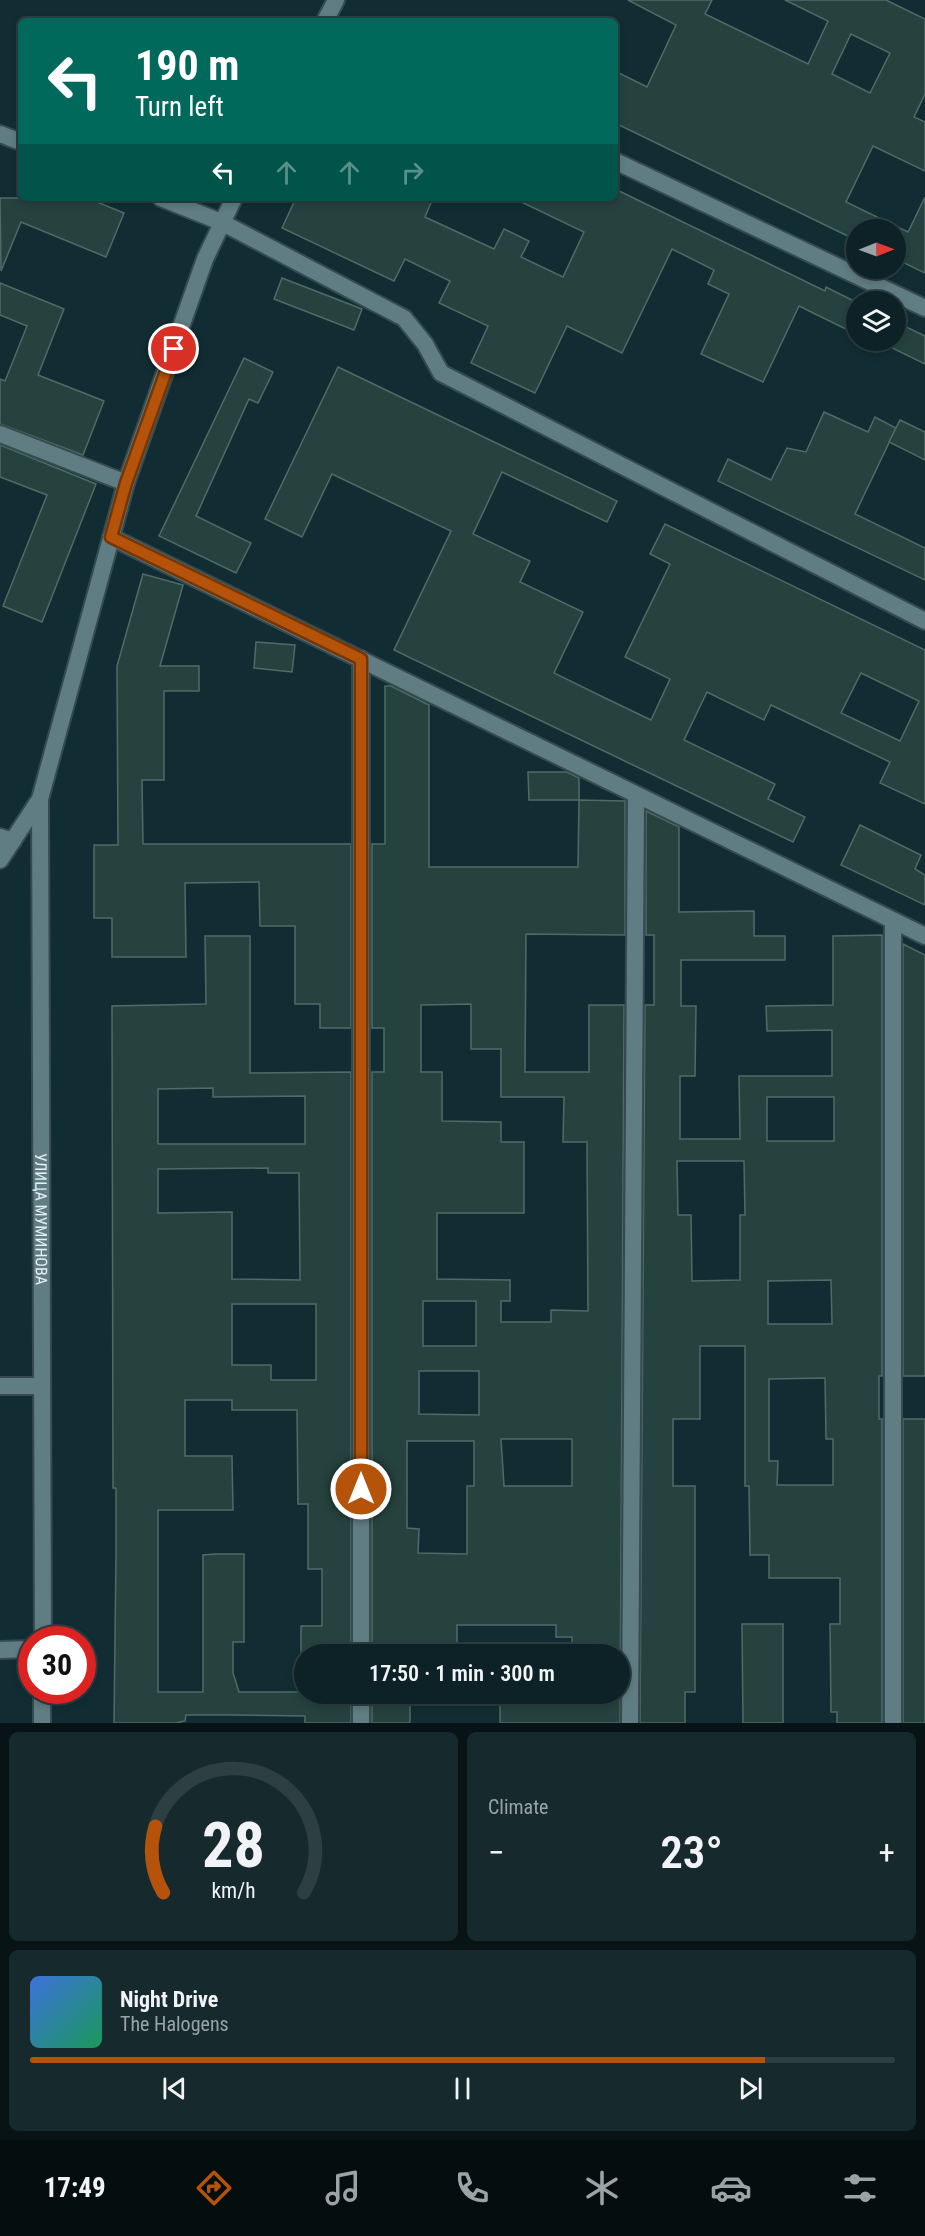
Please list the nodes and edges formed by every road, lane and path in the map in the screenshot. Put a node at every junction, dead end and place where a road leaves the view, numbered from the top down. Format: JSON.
{"nodes":[{"id":1,"x":336,"y":0,"type":"edge"},
{"id":2,"x":327,"y":18,"type":"edge"},
{"id":3,"x":0,"y":134,"type":"edge"},
{"id":4,"x":18,"y":141,"type":"edge"},
{"id":5,"x":618,"y":162,"type":"edge"},
{"id":6,"x":168,"y":201,"type":"edge"},
{"id":7,"x":232,"y":201,"type":"edge"},
{"id":8,"x":221,"y":222,"type":"junction"},
{"id":9,"x":925,"y":308,"type":"edge"},
{"id":10,"x":0,"y":434,"type":"edge"},
{"id":11,"x":126,"y":483,"type":"junction"},
{"id":12,"x":111,"y":537,"type":"junction"},
{"id":13,"x":925,"y":621,"type":"edge"},
{"id":14,"x":361,"y":659,"type":"junction"},
{"id":15,"x":636,"y":795,"type":"junction"},
{"id":16,"x":40,"y":799,"type":"junction"},
{"id":17,"x":6,"y":839,"type":"edge"},
{"id":18,"x":0,"y":860,"type":"edge"},
{"id":19,"x":893,"y":921,"type":"junction"},
{"id":20,"x":925,"y":936,"type":"edge"},
{"id":21,"x":0,"y":1386,"type":"edge"},
{"id":22,"x":42,"y":1386,"type":"junction"},
{"id":23,"x":43,"y":1626,"type":"edge"},
{"id":24,"x":361,"y":1644,"type":"edge"},
{"id":25,"x":18,"y":1649,"type":"edge"},
{"id":26,"x":0,"y":1650,"type":"edge"},
{"id":27,"x":42,"y":1704,"type":"edge"},
{"id":28,"x":361,"y":1704,"type":"edge"},
{"id":29,"x":42,"y":1723,"type":"edge"},
{"id":30,"x":361,"y":1723,"type":"edge"},
{"id":31,"x":630,"y":1723,"type":"edge"},
{"id":32,"x":893,"y":1723,"type":"edge"}],
"edges":[{"from":1,"to":2,"type":"street"},
{"from":3,"to":4,"type":"street"},
{"from":5,"to":9,"type":"street"},
{"from":6,"to":8,"type":"street"},
{"from":7,"to":8,"type":"street"},
{"from":8,"to":11,"type":"street"},
{"from":8,"to":13,"type":"street"},
{"from":10,"to":11,"type":"street"},
{"from":11,"to":12,"type":"street"},
{"from":12,"to":14,"type":"street"},
{"from":12,"to":16,"type":"street"},
{"from":14,"to":15,"type":"street"},
{"from":14,"to":24,"type":"street"},
{"from":15,"to":19,"type":"street"},
{"from":15,"to":31,"type":"street"},
{"from":16,"to":17,"type":"street"},
{"from":16,"to":22,"type":"street","name":"УЛИЦА МУМИНОВА"},
{"from":17,"to":18,"type":"street"},
{"from":19,"to":20,"type":"street"},
{"from":19,"to":32,"type":"street"},
{"from":21,"to":22,"type":"street"},
{"from":22,"to":23,"type":"street","name":"УЛИЦА МУМИНОВА"},
{"from":25,"to":26,"type":"street"},
{"from":27,"to":29,"type":"street"},
{"from":28,"to":30,"type":"street"}]}
